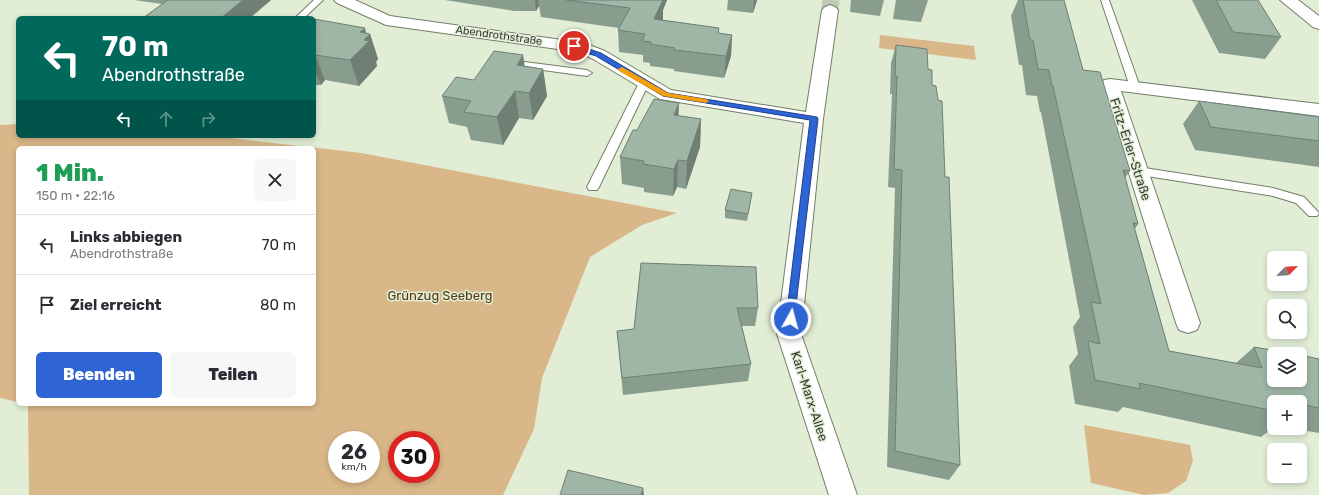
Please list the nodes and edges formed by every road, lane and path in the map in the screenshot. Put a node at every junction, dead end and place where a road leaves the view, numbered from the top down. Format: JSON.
{"nodes":[{"id":1,"x":319,"y":0,"type":"edge"},
{"id":2,"x":342,"y":0,"type":"edge"},
{"id":3,"x":1105,"y":0,"type":"edge"},
{"id":4,"x":1288,"y":0,"type":"edge"},
{"id":5,"x":830,"y":10,"type":"tunnel mouth"},
{"id":6,"x":301,"y":16,"type":"edge"},
{"id":7,"x":1319,"y":24,"type":"edge"},
{"id":8,"x":500,"y":61,"type":"edge"},
{"id":9,"x":587,"y":73,"type":"dead end"},
{"id":10,"x":644,"y":83,"type":"junction"},
{"id":11,"x":1135,"y":87,"type":"junction"},
{"id":12,"x":1319,"y":110,"type":"edge"},
{"id":13,"x":814,"y":119,"type":"junction"},
{"id":14,"x":1138,"y":171,"type":"junction"},
{"id":15,"x":593,"y":187,"type":"dead end"},
{"id":16,"x":1313,"y":213,"type":"dead end"},
{"id":17,"x":1188,"y":323,"type":"dead end"},
{"id":18,"x":842,"y":495,"type":"edge"}],
"edges":[{"from":1,"to":6,"type":"lane"},
{"from":2,"to":10,"type":"street","name":"Abendrothstraße"},
{"from":3,"to":11,"type":"lane"},
{"from":4,"to":7,"type":"street"},
{"from":5,"to":13,"type":"street","name":"Karl-Marx-Allee"},
{"from":8,"to":9,"type":"lane"},
{"from":10,"to":13,"type":"street","name":"Abendrothstraße"},
{"from":10,"to":15,"type":"lane"},
{"from":11,"to":12,"type":"street","name":"Fritz-Erler-Straße"},
{"from":11,"to":14,"type":"street","name":"Fritz-Erler-Straße"},
{"from":13,"to":18,"type":"street","name":"Karl-Marx-Allee"},
{"from":14,"to":16,"type":"lane"},
{"from":14,"to":17,"type":"street","name":"Fritz-Erler-Straße"}]}
